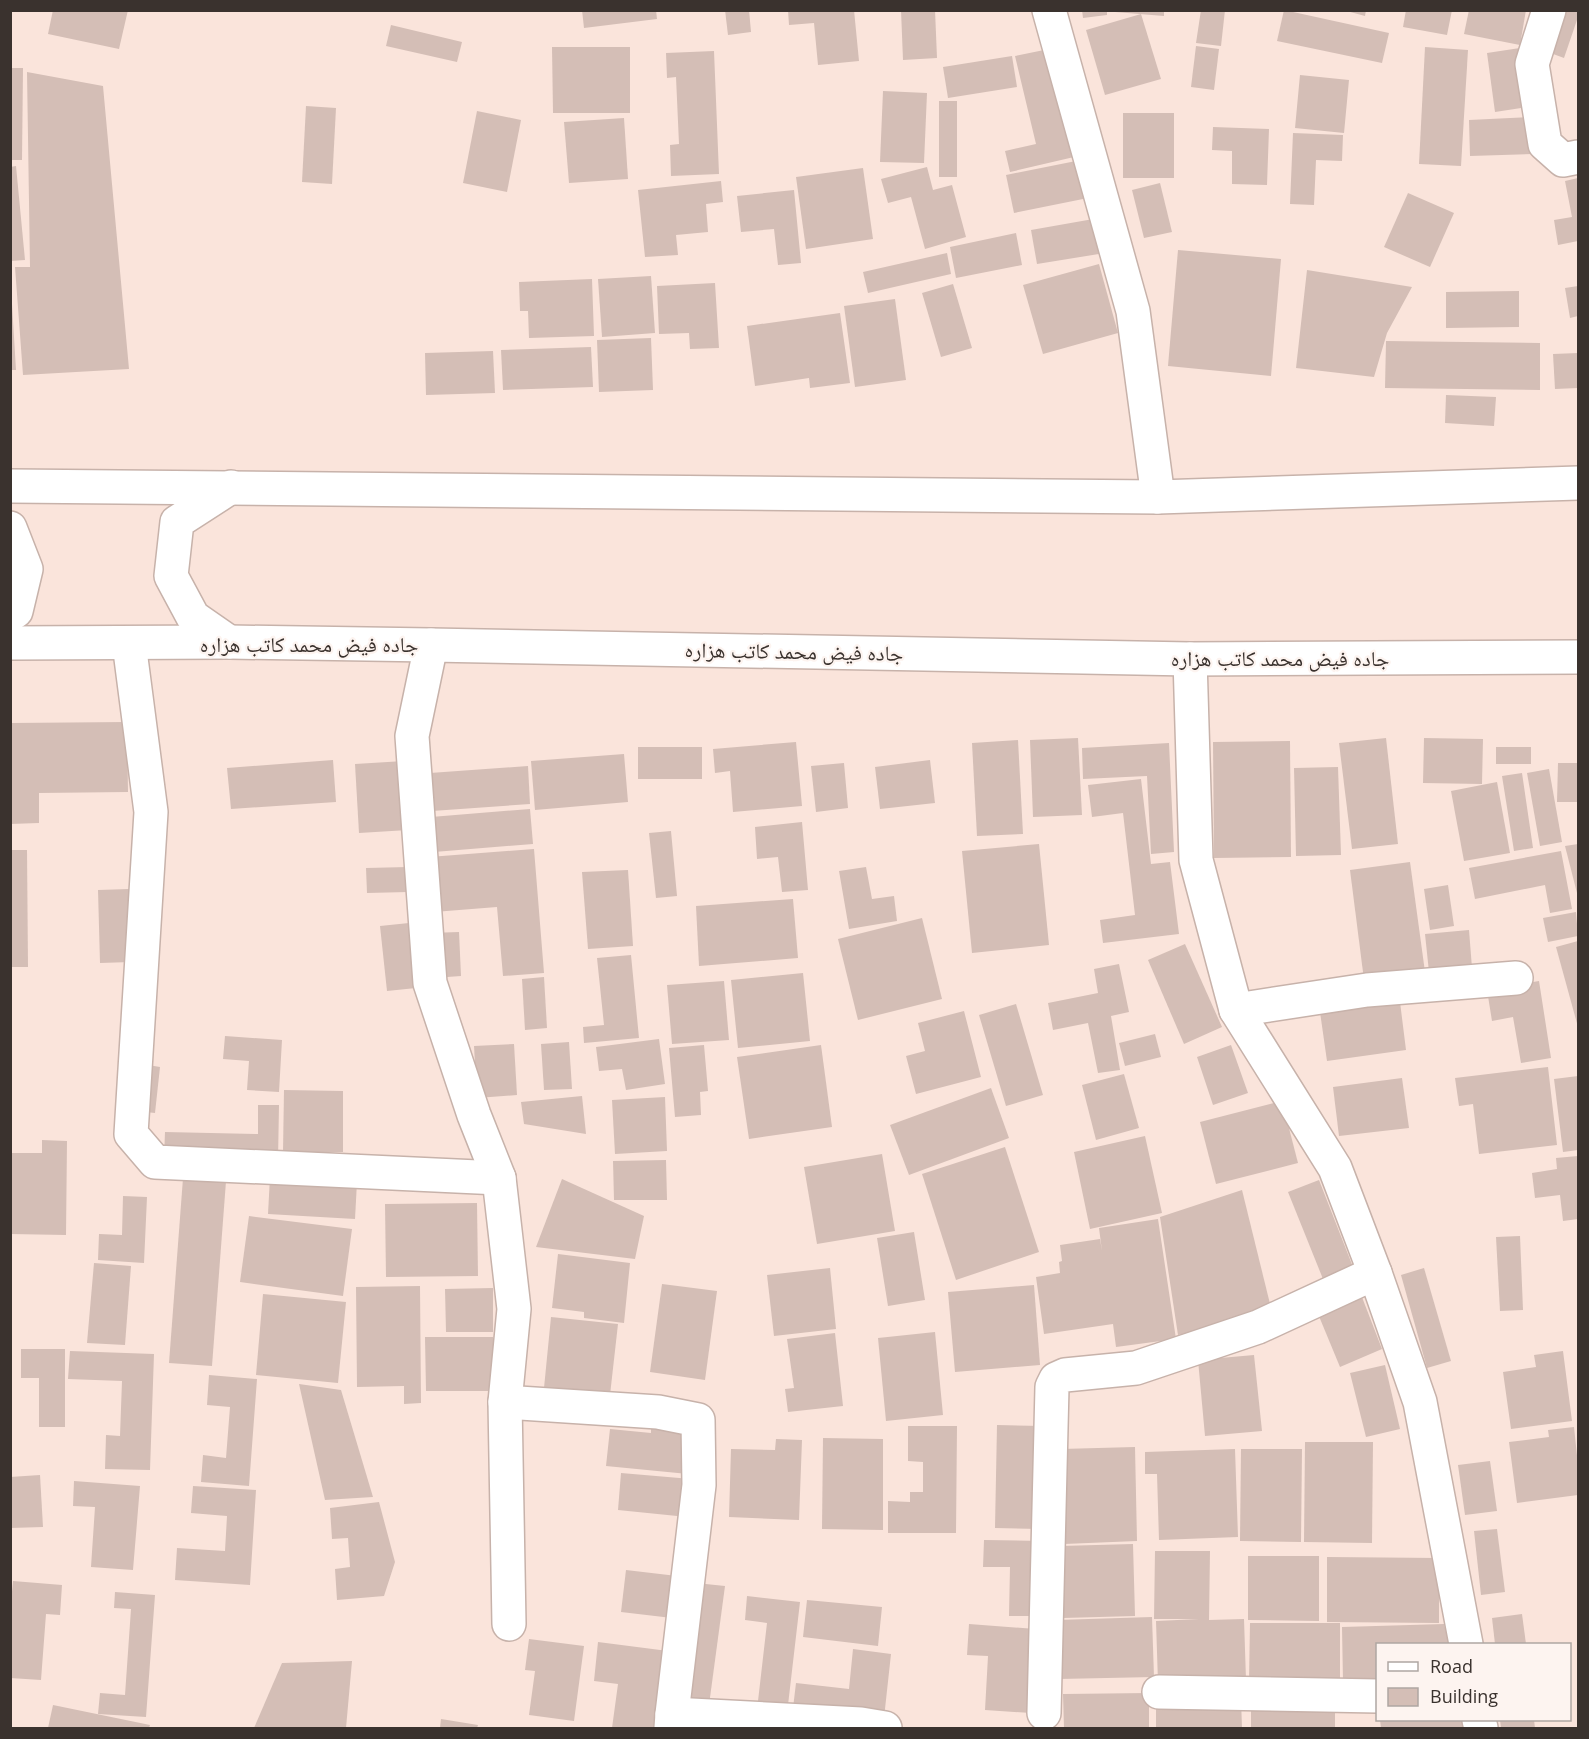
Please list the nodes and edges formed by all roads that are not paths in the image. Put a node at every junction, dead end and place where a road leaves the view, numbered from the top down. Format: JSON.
{"nodes":[{"id":1,"x":1049,"y":10,"type":"edge"},
{"id":2,"x":1549,"y":10,"type":"edge"},
{"id":3,"x":1578,"y":157,"type":"edge"},
{"id":4,"x":1578,"y":483,"type":"edge"},
{"id":5,"x":10,"y":486,"type":"edge"},
{"id":6,"x":231,"y":487,"type":"junction"},
{"id":7,"x":1158,"y":497,"type":"junction"},
{"id":8,"x":10,"y":528,"type":"edge"},
{"id":9,"x":10,"y":615,"type":"edge"},
{"id":10,"x":229,"y":642,"type":"junction"},
{"id":11,"x":10,"y":643,"type":"edge"},
{"id":12,"x":129,"y":643,"type":"junction"},
{"id":13,"x":430,"y":645,"type":"junction"},
{"id":14,"x":1578,"y":657,"type":"edge"},
{"id":15,"x":1190,"y":659,"type":"junction"},
{"id":16,"x":1516,"y":978,"type":"dead end"},
{"id":17,"x":1236,"y":1010,"type":"junction"},
{"id":18,"x":499,"y":1178,"type":"junction"},
{"id":19,"x":1375,"y":1273,"type":"junction"},
{"id":20,"x":505,"y":1402,"type":"junction"},
{"id":21,"x":509,"y":1624,"type":"dead end"},
{"id":22,"x":1466,"y":1643,"type":"edge"},
{"id":23,"x":1159,"y":1692,"type":"dead end"},
{"id":24,"x":1376,"y":1696,"type":"edge"},
{"id":25,"x":1044,"y":1713,"type":"dead end"},
{"id":26,"x":671,"y":1721,"type":"edge"},
{"id":27,"x":869,"y":1727,"type":"edge"}],
"edges":[{"from":1,"to":7,"type":"street"},
{"from":2,"to":3,"type":"street"},
{"from":4,"to":7,"type":"street"},
{"from":5,"to":6,"type":"street"},
{"from":6,"to":7,"type":"street"},
{"from":6,"to":10,"type":"street"},
{"from":8,"to":9,"type":"street"},
{"from":10,"to":12,"type":"street","name":"جاده فیض محمد کاتب هزاره"},
{"from":10,"to":13,"type":"street","name":"جاده فیض محمد کاتب هزاره"},
{"from":11,"to":12,"type":"street","name":"جاده فیض محمد کاتب هزاره"},
{"from":12,"to":18,"type":"street"},
{"from":13,"to":15,"type":"street","name":"جاده فیض محمد کاتب هزاره"},
{"from":13,"to":18,"type":"street"},
{"from":14,"to":15,"type":"street","name":"جاده فیض محمد کاتب هزاره"},
{"from":15,"to":17,"type":"street"},
{"from":16,"to":17,"type":"street"},
{"from":17,"to":19,"type":"street"},
{"from":18,"to":20,"type":"street"},
{"from":19,"to":22,"type":"street"},
{"from":19,"to":25,"type":"street"},
{"from":20,"to":21,"type":"street"},
{"from":20,"to":26,"type":"street"},
{"from":23,"to":24,"type":"street"},
{"from":26,"to":27,"type":"street"}]}
